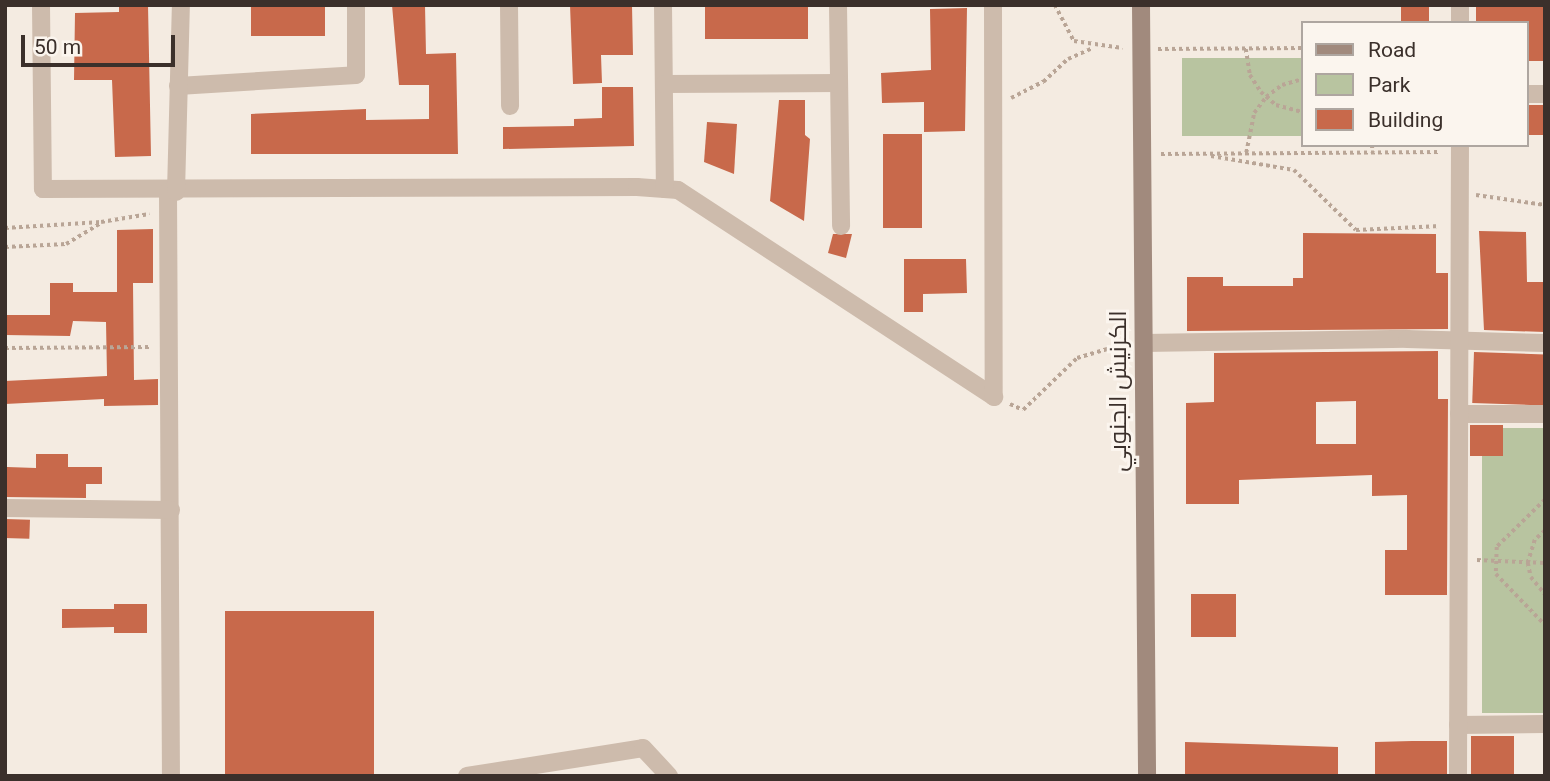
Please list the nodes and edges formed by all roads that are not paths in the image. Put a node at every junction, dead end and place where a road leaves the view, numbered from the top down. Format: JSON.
{"nodes":[{"id":1,"x":41,"y":5,"type":"edge"},
{"id":2,"x":181,"y":5,"type":"edge"},
{"id":3,"x":356,"y":5,"type":"edge"},
{"id":4,"x":509,"y":5,"type":"edge"},
{"id":5,"x":663,"y":5,"type":"edge"},
{"id":6,"x":838,"y":5,"type":"edge"},
{"id":7,"x":993,"y":5,"type":"edge"},
{"id":8,"x":1141,"y":5,"type":"edge"},
{"id":9,"x":839,"y":83,"type":"junction"},
{"id":10,"x":664,"y":84,"type":"junction"},
{"id":11,"x":178,"y":86,"type":"junction"},
{"id":12,"x":510,"y":106,"type":"dead end"},
{"id":13,"x":1460,"y":149,"type":"edge"},
{"id":14,"x":665,"y":189,"type":"junction"},
{"id":15,"x":172,"y":192,"type":"junction"},
{"id":16,"x":841,"y":226,"type":"dead end"},
{"id":17,"x":1460,"y":340,"type":"junction"},
{"id":18,"x":1144,"y":343,"type":"junction"},
{"id":19,"x":1545,"y":343,"type":"edge"},
{"id":20,"x":1459,"y":414,"type":"junction"},
{"id":21,"x":1545,"y":414,"type":"edge"},
{"id":22,"x":5,"y":508,"type":"edge"},
{"id":23,"x":172,"y":510,"type":"junction"},
{"id":24,"x":1545,"y":724,"type":"edge"},
{"id":25,"x":1458,"y":725,"type":"junction"},
{"id":26,"x":171,"y":776,"type":"edge"},
{"id":27,"x":467,"y":776,"type":"edge"},
{"id":28,"x":669,"y":776,"type":"edge"},
{"id":29,"x":1147,"y":776,"type":"edge"},
{"id":30,"x":1458,"y":776,"type":"edge"}],
"edges":[{"from":1,"to":15,"type":"street"},
{"from":2,"to":11,"type":"street"},
{"from":3,"to":11,"type":"street"},
{"from":4,"to":12,"type":"street"},
{"from":5,"to":10,"type":"street"},
{"from":6,"to":9,"type":"street"},
{"from":7,"to":14,"type":"street"},
{"from":8,"to":18,"type":"main road","name":"الكرنيش الجنوبي"},
{"from":9,"to":10,"type":"street"},
{"from":9,"to":16,"type":"street"},
{"from":10,"to":14,"type":"street"},
{"from":11,"to":15,"type":"street"},
{"from":13,"to":17,"type":"street"},
{"from":14,"to":15,"type":"street"},
{"from":15,"to":23,"type":"street"},
{"from":17,"to":18,"type":"street"},
{"from":17,"to":19,"type":"street"},
{"from":17,"to":20,"type":"street"},
{"from":18,"to":29,"type":"main road","name":"الكرنيش الجنوبي"},
{"from":20,"to":21,"type":"street"},
{"from":20,"to":25,"type":"street"},
{"from":22,"to":23,"type":"street"},
{"from":23,"to":26,"type":"street"},
{"from":24,"to":25,"type":"street"},
{"from":25,"to":30,"type":"street"},
{"from":27,"to":28,"type":"street"}]}
